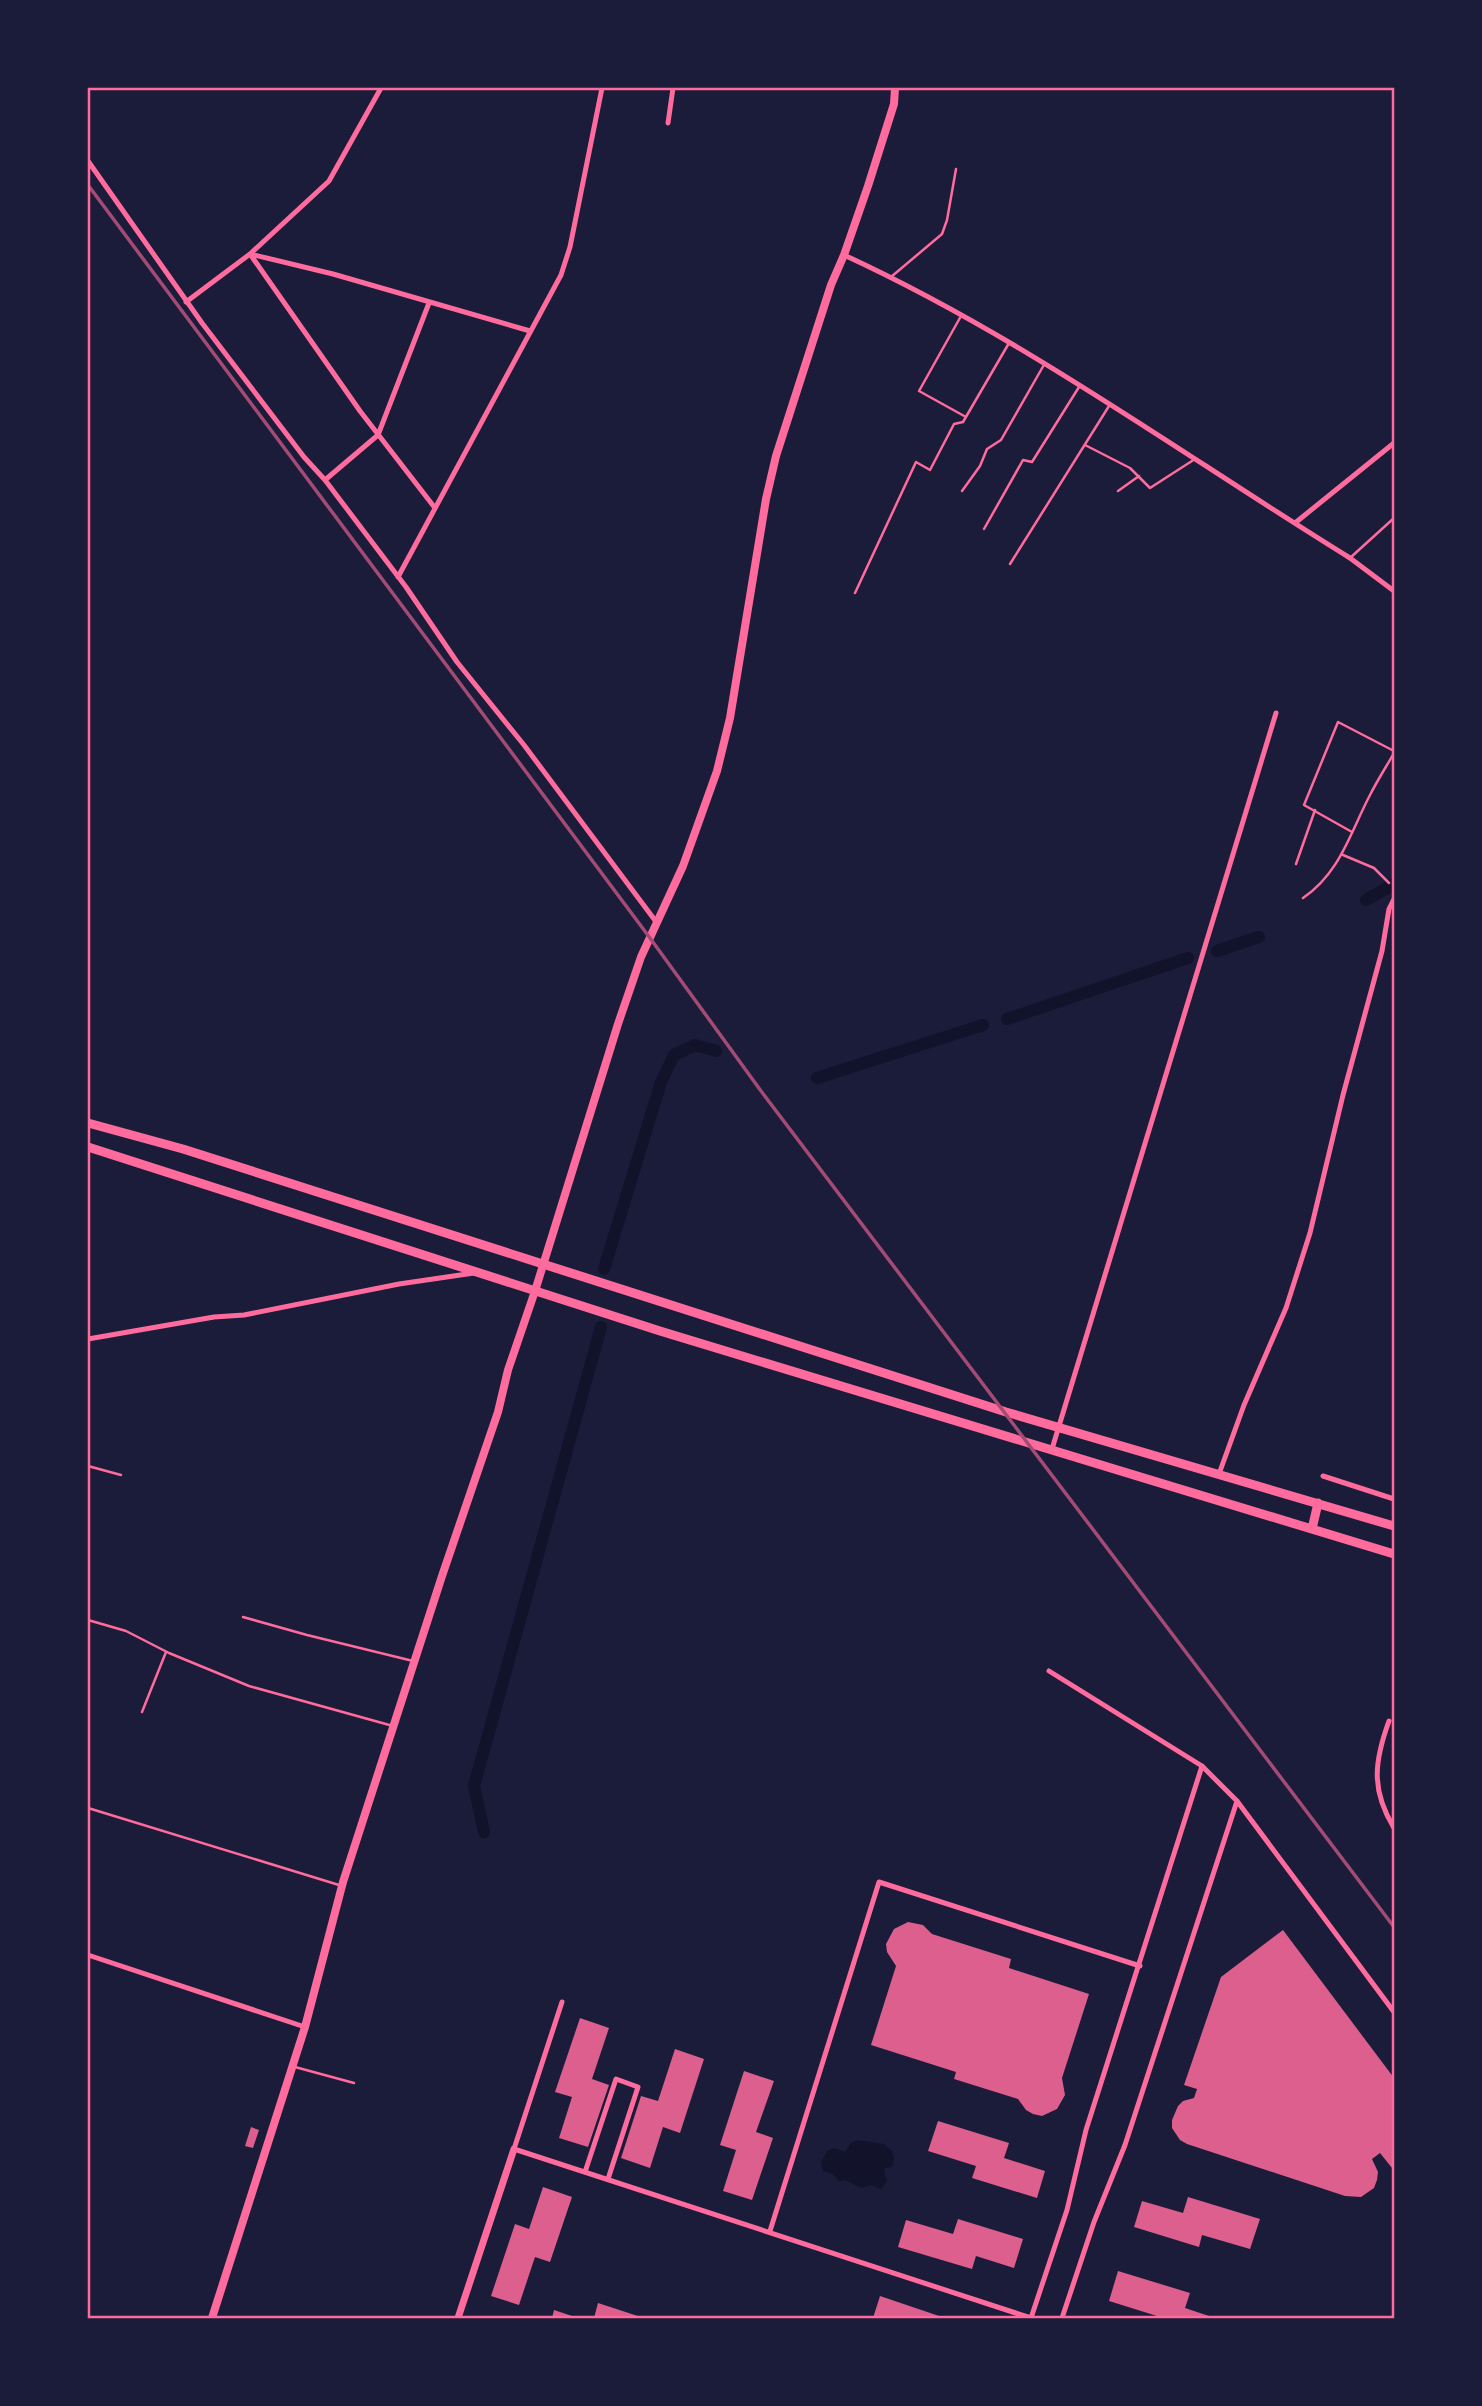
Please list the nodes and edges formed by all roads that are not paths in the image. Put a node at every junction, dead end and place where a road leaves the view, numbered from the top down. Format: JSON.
{"nodes":[{"id":1,"x":381,"y":88,"type":"edge"},
{"id":2,"x":602,"y":88,"type":"edge"},
{"id":3,"x":673,"y":88,"type":"edge"},
{"id":4,"x":895,"y":88,"type":"edge"},
{"id":5,"x":667,"y":123,"type":"dead end"},
{"id":6,"x":88,"y":161,"type":"edge"},
{"id":7,"x":956,"y":169,"type":"dead end"},
{"id":8,"x":250,"y":254,"type":"junction"},
{"id":9,"x":844,"y":256,"type":"junction"},
{"id":10,"x":891,"y":277,"type":"junction"},
{"id":11,"x":186,"y":302,"type":"junction"},
{"id":12,"x":429,"y":303,"type":"junction"},
{"id":13,"x":961,"y":316,"type":"junction"},
{"id":14,"x":530,"y":331,"type":"junction"},
{"id":15,"x":1009,"y":343,"type":"junction"},
{"id":16,"x":1045,"y":363,"type":"junction"},
{"id":17,"x":1081,"y":384,"type":"junction"},
{"id":18,"x":1110,"y":403,"type":"junction"},
{"id":19,"x":966,"y":417,"type":"junction"},
{"id":20,"x":378,"y":435,"type":"junction"},
{"id":21,"x":1395,"y":443,"type":"edge"},
{"id":22,"x":1084,"y":444,"type":"junction"},
{"id":23,"x":1195,"y":459,"type":"junction"},
{"id":24,"x":1140,"y":477,"type":"junction"},
{"id":25,"x":325,"y":480,"type":"junction"},
{"id":26,"x":962,"y":491,"type":"dead end"},
{"id":27,"x":1118,"y":491,"type":"dead end"},
{"id":28,"x":435,"y":509,"type":"junction"},
{"id":29,"x":1395,"y":518,"type":"edge"},
{"id":30,"x":1295,"y":523,"type":"junction"},
{"id":31,"x":984,"y":529,"type":"dead end"},
{"id":32,"x":1350,"y":558,"type":"junction"},
{"id":33,"x":1010,"y":564,"type":"dead end"},
{"id":34,"x":398,"y":577,"type":"junction"},
{"id":35,"x":1395,"y":591,"type":"edge"},
{"id":36,"x":855,"y":593,"type":"dead end"},
{"id":37,"x":1276,"y":713,"type":"dead end"},
{"id":38,"x":1395,"y":752,"type":"edge"},
{"id":39,"x":1315,"y":810,"type":"junction"},
{"id":40,"x":1352,"y":832,"type":"junction"},
{"id":41,"x":1343,"y":855,"type":"junction"},
{"id":42,"x":1296,"y":864,"type":"dead end"},
{"id":43,"x":1390,"y":883,"type":"dead end"},
{"id":44,"x":1303,"y":898,"type":"dead end"},
{"id":45,"x":1395,"y":899,"type":"edge"},
{"id":46,"x":657,"y":923,"type":"junction"},
{"id":47,"x":88,"y":1123,"type":"edge"},
{"id":48,"x":88,"y":1147,"type":"edge"},
{"id":49,"x":544,"y":1264,"type":"junction"},
{"id":50,"x":480,"y":1273,"type":"junction"},
{"id":51,"x":535,"y":1291,"type":"junction"},
{"id":52,"x":88,"y":1339,"type":"edge"},
{"id":53,"x":1059,"y":1427,"type":"junction"},
{"id":54,"x":1052,"y":1449,"type":"junction"},
{"id":55,"x":88,"y":1466,"type":"edge"},
{"id":56,"x":1219,"y":1474,"type":"junction"},
{"id":57,"x":121,"y":1475,"type":"dead end"},
{"id":58,"x":1322,"y":1476,"type":"dead end"},
{"id":59,"x":1395,"y":1499,"type":"edge"},
{"id":60,"x":1318,"y":1503,"type":"junction"},
{"id":61,"x":1395,"y":1526,"type":"edge"},
{"id":62,"x":1311,"y":1529,"type":"junction"},
{"id":63,"x":1395,"y":1554,"type":"edge"},
{"id":64,"x":243,"y":1617,"type":"dead end"},
{"id":65,"x":88,"y":1620,"type":"edge"},
{"id":66,"x":166,"y":1652,"type":"junction"},
{"id":67,"x":416,"y":1661,"type":"junction"},
{"id":68,"x":1049,"y":1671,"type":"dead end"},
{"id":69,"x":142,"y":1712,"type":"dead end"},
{"id":70,"x":1389,"y":1721,"type":"dead end"},
{"id":71,"x":393,"y":1726,"type":"junction"},
{"id":72,"x":1202,"y":1766,"type":"junction"},
{"id":73,"x":1237,"y":1801,"type":"junction"},
{"id":74,"x":88,"y":1808,"type":"edge"},
{"id":75,"x":1395,"y":1828,"type":"edge"},
{"id":76,"x":342,"y":1886,"type":"junction"},
{"id":77,"x":88,"y":1955,"type":"edge"},
{"id":78,"x":1140,"y":1966,"type":"junction"},
{"id":79,"x":562,"y":2001,"type":"dead end"},
{"id":80,"x":1395,"y":2012,"type":"edge"},
{"id":81,"x":305,"y":2027,"type":"junction"},
{"id":82,"x":292,"y":2066,"type":"junction"},
{"id":83,"x":354,"y":2083,"type":"dead end"},
{"id":84,"x":514,"y":2149,"type":"junction"},
{"id":85,"x":585,"y":2172,"type":"junction"},
{"id":86,"x":608,"y":2179,"type":"junction"},
{"id":87,"x":770,"y":2231,"type":"junction"},
{"id":88,"x":1031,"y":2318,"type":"edge"},
{"id":89,"x":212,"y":2319,"type":"edge"},
{"id":90,"x":458,"y":2319,"type":"edge"},
{"id":91,"x":1062,"y":2319,"type":"edge"}],
"edges":[{"from":1,"to":8,"type":"street"},
{"from":2,"to":14,"type":"street"},
{"from":3,"to":5,"type":"street"},
{"from":4,"to":9,"type":"main road"},
{"from":6,"to":11,"type":"street"},
{"from":7,"to":10,"type":"lane"},
{"from":8,"to":11,"type":"street"},
{"from":8,"to":12,"type":"street"},
{"from":8,"to":20,"type":"street"},
{"from":9,"to":10,"type":"street"},
{"from":9,"to":46,"type":"main road"},
{"from":10,"to":13,"type":"street"},
{"from":11,"to":25,"type":"street"},
{"from":12,"to":14,"type":"street"},
{"from":12,"to":20,"type":"street"},
{"from":13,"to":15,"type":"street"},
{"from":13,"to":19,"type":"lane"},
{"from":14,"to":28,"type":"street"},
{"from":15,"to":16,"type":"street"},
{"from":15,"to":19,"type":"lane"},
{"from":16,"to":17,"type":"street"},
{"from":16,"to":26,"type":"lane"},
{"from":17,"to":18,"type":"street"},
{"from":17,"to":31,"type":"lane"},
{"from":18,"to":22,"type":"lane"},
{"from":18,"to":23,"type":"street"},
{"from":19,"to":36,"type":"lane"},
{"from":20,"to":25,"type":"street"},
{"from":20,"to":28,"type":"street"},
{"from":21,"to":30,"type":"street"},
{"from":22,"to":24,"type":"lane"},
{"from":22,"to":33,"type":"lane"},
{"from":23,"to":24,"type":"lane"},
{"from":23,"to":30,"type":"street"},
{"from":24,"to":27,"type":"lane"},
{"from":25,"to":34,"type":"street"},
{"from":28,"to":34,"type":"street"},
{"from":29,"to":32,"type":"lane"},
{"from":30,"to":32,"type":"street"},
{"from":32,"to":35,"type":"street"},
{"from":34,"to":46,"type":"street"},
{"from":37,"to":53,"type":"street"},
{"from":38,"to":39,"type":"lane"},
{"from":38,"to":40,"type":"lane"},
{"from":39,"to":40,"type":"lane"},
{"from":39,"to":42,"type":"lane"},
{"from":40,"to":41,"type":"lane"},
{"from":41,"to":43,"type":"lane"},
{"from":41,"to":44,"type":"lane"},
{"from":45,"to":56,"type":"street"},
{"from":46,"to":49,"type":"main road"},
{"from":47,"to":49,"type":"main road"},
{"from":48,"to":50,"type":"main road"},
{"from":49,"to":51,"type":"main road"},
{"from":49,"to":53,"type":"main road"},
{"from":50,"to":51,"type":"main road"},
{"from":50,"to":52,"type":"street"},
{"from":51,"to":54,"type":"main road"},
{"from":51,"to":67,"type":"main road"},
{"from":53,"to":54,"type":"street"},
{"from":53,"to":56,"type":"main road"},
{"from":54,"to":62,"type":"main road"},
{"from":55,"to":57,"type":"lane"},
{"from":56,"to":60,"type":"main road"},
{"from":58,"to":59,"type":"street"},
{"from":60,"to":61,"type":"main road"},
{"from":60,"to":62,"type":"main road"},
{"from":62,"to":63,"type":"main road"},
{"from":64,"to":67,"type":"lane"},
{"from":65,"to":66,"type":"lane"},
{"from":66,"to":69,"type":"lane"},
{"from":66,"to":71,"type":"lane"},
{"from":67,"to":71,"type":"main road"},
{"from":68,"to":72,"type":"street"},
{"from":70,"to":75,"type":"street"},
{"from":71,"to":76,"type":"main road"},
{"from":72,"to":73,"type":"street"},
{"from":72,"to":78,"type":"street"},
{"from":73,"to":80,"type":"street"},
{"from":73,"to":91,"type":"street"},
{"from":74,"to":76,"type":"lane"},
{"from":76,"to":81,"type":"main road"},
{"from":77,"to":81,"type":"street"},
{"from":78,"to":87,"type":"street"},
{"from":78,"to":88,"type":"street"},
{"from":79,"to":84,"type":"street"},
{"from":81,"to":82,"type":"main road"},
{"from":82,"to":83,"type":"lane"},
{"from":82,"to":89,"type":"main road"},
{"from":84,"to":85,"type":"street"},
{"from":84,"to":90,"type":"street"},
{"from":85,"to":86,"type":"street"},
{"from":85,"to":86,"type":"street"},
{"from":86,"to":87,"type":"street"},
{"from":87,"to":88,"type":"street"}]}
